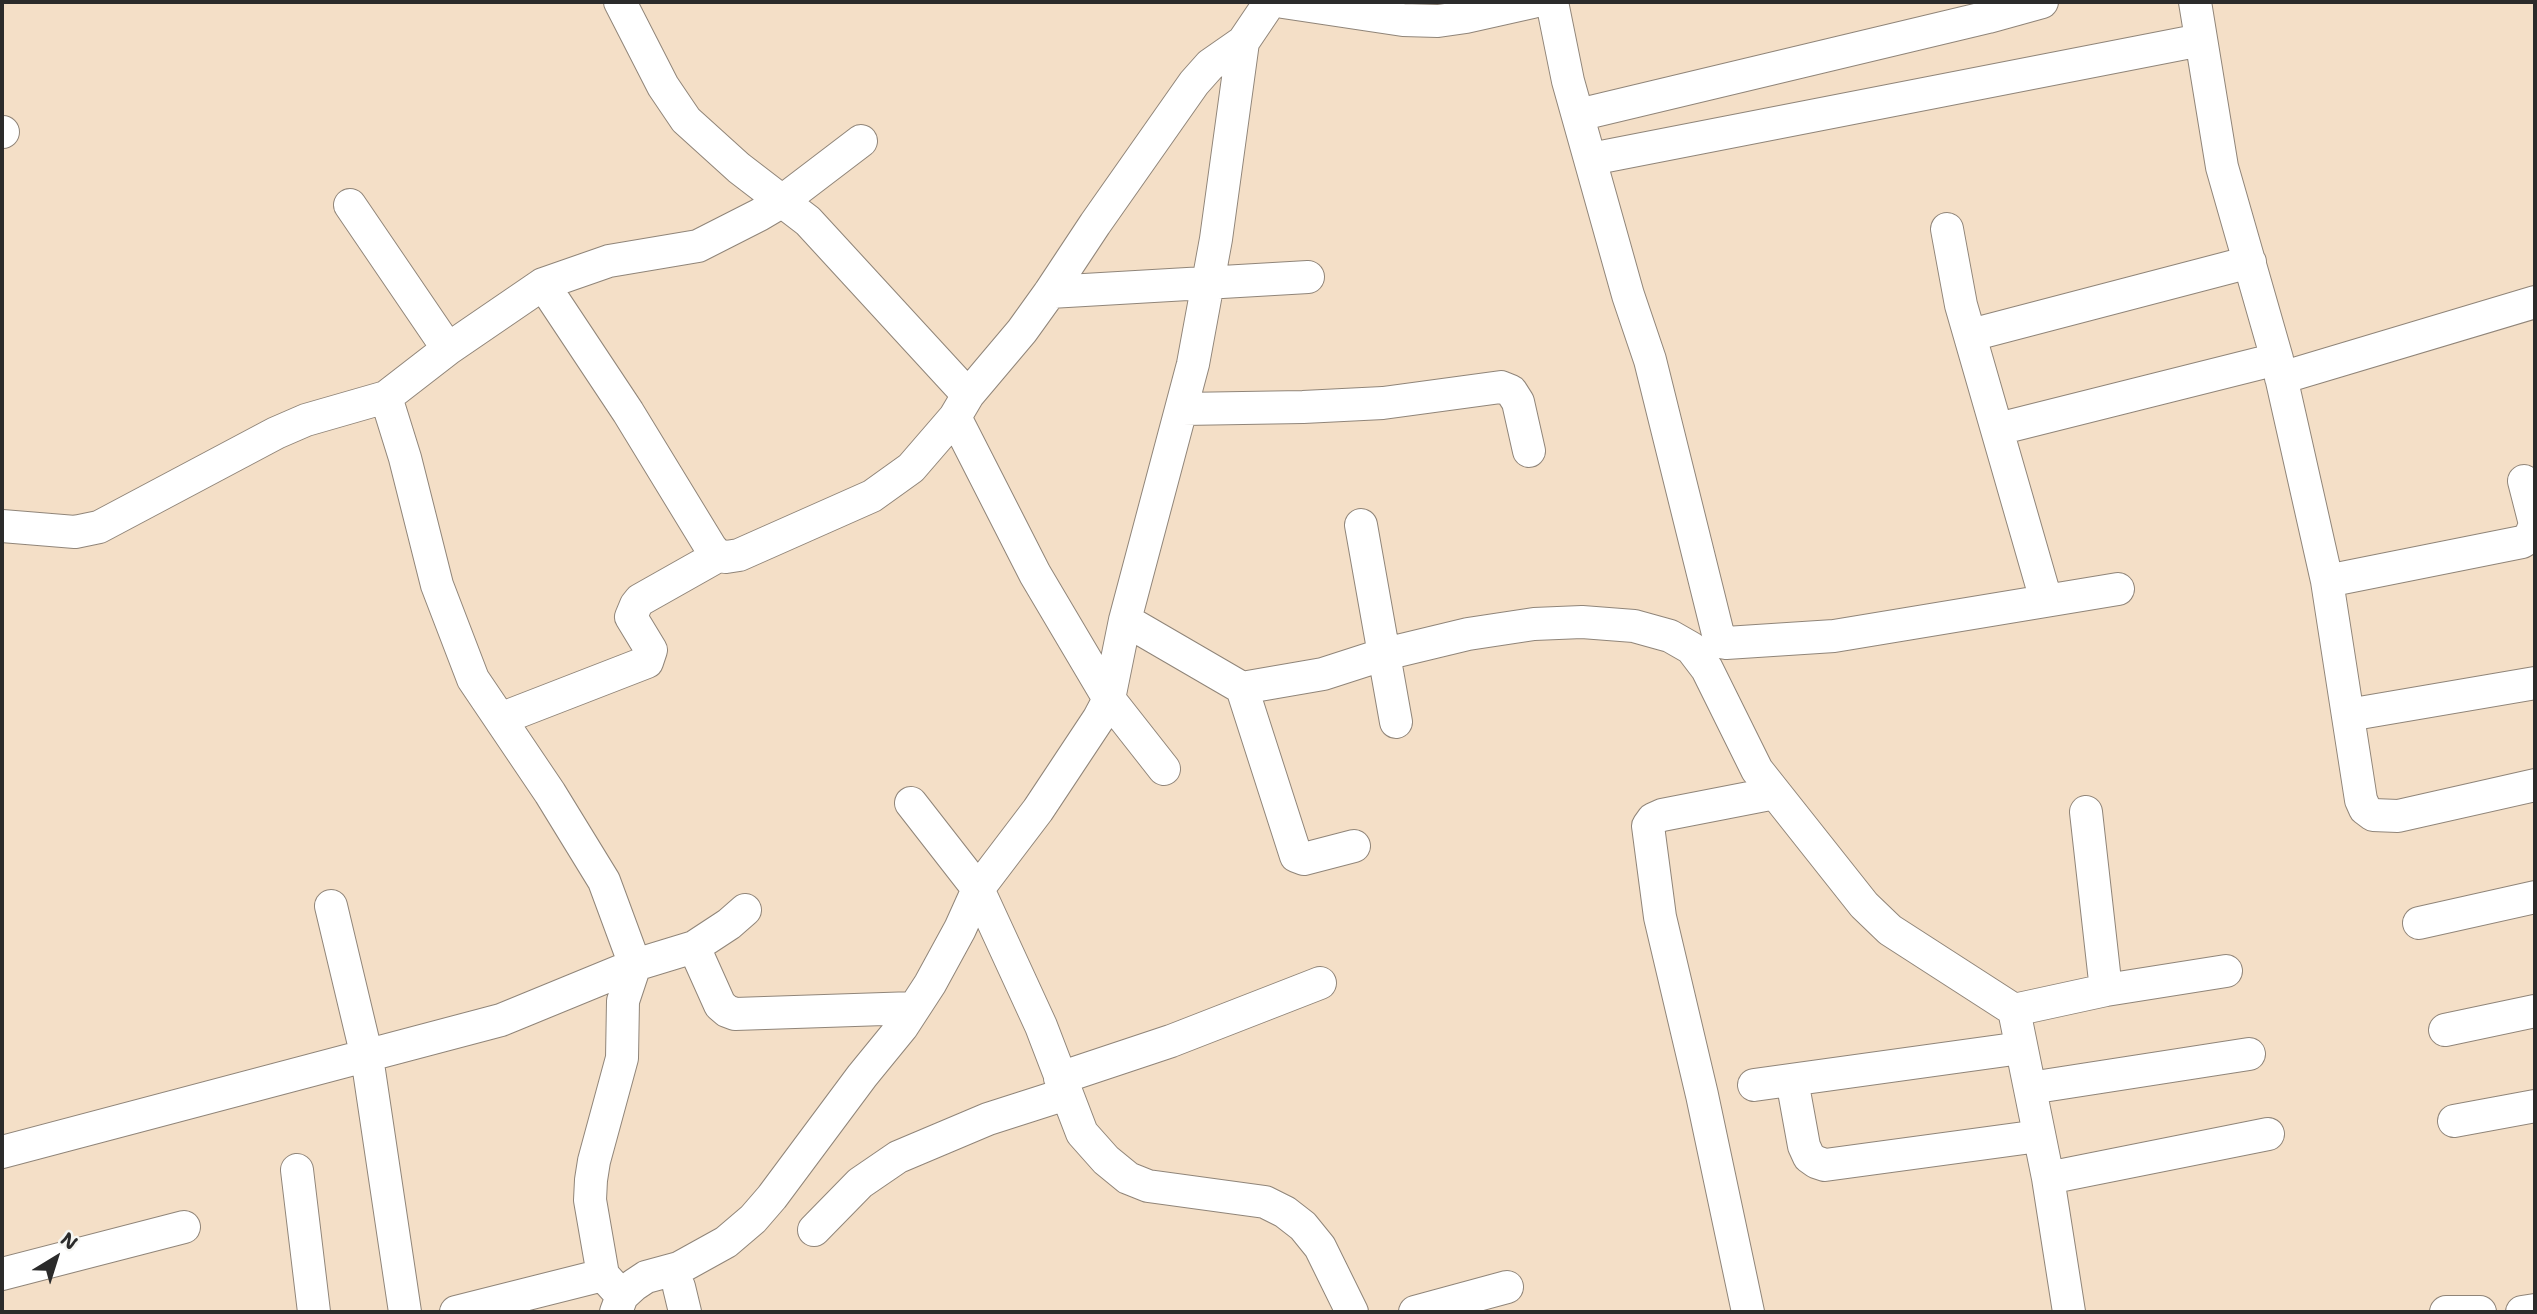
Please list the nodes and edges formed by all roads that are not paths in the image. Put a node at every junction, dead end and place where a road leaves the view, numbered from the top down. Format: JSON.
{"nodes":[{"id":1,"x":620,"y":2,"type":"edge"},
{"id":2,"x":1270,"y":2,"type":"edge"},
{"id":3,"x":1283,"y":2,"type":"edge"},
{"id":4,"x":1533,"y":2,"type":"edge"},
{"id":5,"x":1552,"y":2,"type":"edge"},
{"id":6,"x":2042,"y":2,"type":"edge"},
{"id":7,"x":2195,"y":2,"type":"edge"},
{"id":8,"x":2201,"y":40,"type":"junction"},
{"id":9,"x":1243,"y":42,"type":"junction"},
{"id":10,"x":1578,"y":115,"type":"junction"},
{"id":11,"x":861,"y":141,"type":"dead end"},
{"id":12,"x":1591,"y":159,"type":"junction"},
{"id":13,"x":781,"y":202,"type":"junction"},
{"id":14,"x":350,"y":205,"type":"dead end"},
{"id":15,"x":1947,"y":229,"type":"dead end"},
{"id":16,"x":2250,"y":262,"type":"junction"},
{"id":17,"x":1308,"y":277,"type":"dead end"},
{"id":18,"x":543,"y":284,"type":"junction"},
{"id":19,"x":1208,"y":285,"type":"junction"},
{"id":20,"x":1050,"y":292,"type":"junction"},
{"id":21,"x":2535,"y":302,"type":"edge"},
{"id":22,"x":1971,"y":335,"type":"junction"},
{"id":23,"x":448,"y":349,"type":"junction"},
{"id":24,"x":2279,"y":368,"type":"junction"},
{"id":25,"x":386,"y":397,"type":"junction"},
{"id":26,"x":961,"y":406,"type":"junction"},
{"id":27,"x":1183,"y":409,"type":"junction"},
{"id":28,"x":1998,"y":429,"type":"junction"},
{"id":29,"x":1529,"y":451,"type":"dead end"},
{"id":30,"x":2524,"y":481,"type":"dead end"},
{"id":31,"x":1361,"y":525,"type":"dead end"},
{"id":32,"x":2,"y":526,"type":"edge"},
{"id":33,"x":718,"y":555,"type":"junction"},
{"id":34,"x":2327,"y":581,"type":"junction"},
{"id":35,"x":2118,"y":589,"type":"dead end"},
{"id":36,"x":2046,"y":600,"type":"junction"},
{"id":37,"x":1125,"y":620,"type":"junction"},
{"id":38,"x":1705,"y":645,"type":"junction"},
{"id":39,"x":1385,"y":654,"type":"junction"},
{"id":40,"x":2535,"y":683,"type":"edge"},
{"id":41,"x":1242,"y":688,"type":"junction"},
{"id":42,"x":1109,"y":699,"type":"junction"},
{"id":43,"x":2348,"y":715,"type":"junction"},
{"id":44,"x":500,"y":719,"type":"junction"},
{"id":45,"x":1396,"y":722,"type":"dead end"},
{"id":46,"x":1164,"y":769,"type":"dead end"},
{"id":47,"x":2535,"y":785,"type":"edge"},
{"id":48,"x":1775,"y":793,"type":"junction"},
{"id":49,"x":911,"y":803,"type":"dead end"},
{"id":50,"x":2086,"y":812,"type":"dead end"},
{"id":51,"x":1354,"y":846,"type":"dead end"},
{"id":52,"x":978,"y":889,"type":"junction"},
{"id":53,"x":2535,"y":897,"type":"edge"},
{"id":54,"x":331,"y":906,"type":"dead end"},
{"id":55,"x":745,"y":910,"type":"dead end"},
{"id":56,"x":2419,"y":923,"type":"dead end"},
{"id":57,"x":694,"y":947,"type":"junction"},
{"id":58,"x":635,"y":965,"type":"junction"},
{"id":59,"x":2226,"y":971,"type":"dead end"},
{"id":60,"x":1321,"y":983,"type":"dead end"},
{"id":61,"x":2106,"y":990,"type":"junction"},
{"id":62,"x":914,"y":1008,"type":"junction"},
{"id":63,"x":2014,"y":1010,"type":"junction"},
{"id":64,"x":2535,"y":1010,"type":"edge"},
{"id":65,"x":2445,"y":1030,"type":"dead end"},
{"id":66,"x":2021,"y":1048,"type":"junction"},
{"id":67,"x":2249,"y":1054,"type":"dead end"},
{"id":68,"x":367,"y":1057,"type":"junction"},
{"id":69,"x":1791,"y":1080,"type":"junction"},
{"id":70,"x":1754,"y":1085,"type":"dead end"},
{"id":71,"x":1063,"y":1086,"type":"junction"},
{"id":72,"x":2030,"y":1088,"type":"junction"},
{"id":73,"x":2535,"y":1106,"type":"edge"},
{"id":74,"x":2454,"y":1121,"type":"dead end"},
{"id":75,"x":2268,"y":1135,"type":"dead end"},
{"id":76,"x":2039,"y":1136,"type":"junction"},
{"id":77,"x":2,"y":1152,"type":"edge"},
{"id":78,"x":297,"y":1170,"type":"dead end"},
{"id":79,"x":2048,"y":1178,"type":"junction"},
{"id":80,"x":184,"y":1227,"type":"dead end"},
{"id":81,"x":814,"y":1230,"type":"dead end"},
{"id":82,"x":2,"y":1274,"type":"edge"},
{"id":83,"x":1507,"y":1287,"type":"dead end"},
{"id":84,"x":614,"y":1294,"type":"edge"},
{"id":85,"x":2535,"y":1310,"type":"edge"},
{"id":86,"x":314,"y":1312,"type":"edge"},
{"id":87,"x":405,"y":1312,"type":"edge"},
{"id":88,"x":456,"y":1312,"type":"edge"},
{"id":89,"x":1352,"y":1312,"type":"edge"},
{"id":90,"x":1415,"y":1312,"type":"edge"},
{"id":91,"x":1748,"y":1312,"type":"edge"},
{"id":92,"x":2069,"y":1312,"type":"edge"},
{"id":93,"x":2446,"y":1312,"type":"edge"},
{"id":94,"x":2480,"y":1312,"type":"edge"},
{"id":95,"x":2522,"y":1312,"type":"edge"}],
"edges":[{"from":1,"to":13,"type":"street"},
{"from":2,"to":9,"type":"street"},
{"from":3,"to":4,"type":"street"},
{"from":5,"to":10,"type":"street"},
{"from":6,"to":10,"type":"street"},
{"from":7,"to":8,"type":"street"},
{"from":8,"to":12,"type":"street"},
{"from":8,"to":16,"type":"street"},
{"from":9,"to":19,"type":"street"},
{"from":9,"to":20,"type":"street"},
{"from":10,"to":12,"type":"street"},
{"from":11,"to":13,"type":"street"},
{"from":12,"to":38,"type":"street"},
{"from":13,"to":18,"type":"street"},
{"from":13,"to":26,"type":"street"},
{"from":14,"to":23,"type":"street"},
{"from":15,"to":22,"type":"street"},
{"from":16,"to":22,"type":"street"},
{"from":16,"to":24,"type":"street"},
{"from":17,"to":19,"type":"street"},
{"from":18,"to":23,"type":"street"},
{"from":18,"to":33,"type":"street"},
{"from":19,"to":20,"type":"street"},
{"from":19,"to":27,"type":"street"},
{"from":20,"to":26,"type":"street"},
{"from":21,"to":24,"type":"street"},
{"from":22,"to":28,"type":"street"},
{"from":23,"to":25,"type":"street"},
{"from":24,"to":28,"type":"street"},
{"from":24,"to":34,"type":"street"},
{"from":25,"to":32,"type":"street"},
{"from":25,"to":44,"type":"street"},
{"from":26,"to":33,"type":"street"},
{"from":26,"to":42,"type":"street"},
{"from":27,"to":29,"type":"street"},
{"from":27,"to":37,"type":"street"},
{"from":28,"to":36,"type":"street"},
{"from":30,"to":34,"type":"street"},
{"from":31,"to":39,"type":"street"},
{"from":33,"to":44,"type":"street"},
{"from":34,"to":43,"type":"street"},
{"from":35,"to":36,"type":"street"},
{"from":36,"to":38,"type":"street"},
{"from":37,"to":41,"type":"street"},
{"from":37,"to":42,"type":"street"},
{"from":38,"to":39,"type":"street"},
{"from":38,"to":48,"type":"street"},
{"from":39,"to":41,"type":"street"},
{"from":39,"to":45,"type":"street"},
{"from":40,"to":43,"type":"street"},
{"from":41,"to":51,"type":"street"},
{"from":42,"to":46,"type":"street"},
{"from":42,"to":52,"type":"street"},
{"from":43,"to":47,"type":"street"},
{"from":44,"to":58,"type":"street"},
{"from":48,"to":63,"type":"street"},
{"from":48,"to":91,"type":"street"},
{"from":49,"to":52,"type":"street"},
{"from":50,"to":61,"type":"street"},
{"from":52,"to":62,"type":"street"},
{"from":52,"to":71,"type":"street"},
{"from":53,"to":56,"type":"street"},
{"from":54,"to":68,"type":"street"},
{"from":55,"to":57,"type":"street"},
{"from":57,"to":58,"type":"street"},
{"from":57,"to":62,"type":"street"},
{"from":58,"to":68,"type":"street"},
{"from":58,"to":84,"type":"street"},
{"from":59,"to":61,"type":"street"},
{"from":60,"to":71,"type":"street"},
{"from":61,"to":63,"type":"street"},
{"from":62,"to":84,"type":"street"},
{"from":63,"to":66,"type":"street"},
{"from":64,"to":65,"type":"street"},
{"from":66,"to":69,"type":"street"},
{"from":66,"to":72,"type":"street"},
{"from":67,"to":72,"type":"street"},
{"from":68,"to":77,"type":"street"},
{"from":68,"to":87,"type":"street"},
{"from":69,"to":70,"type":"street"},
{"from":69,"to":76,"type":"street"},
{"from":71,"to":81,"type":"street"},
{"from":71,"to":89,"type":"street"},
{"from":72,"to":76,"type":"street"},
{"from":73,"to":74,"type":"street"},
{"from":75,"to":79,"type":"street"},
{"from":76,"to":79,"type":"street"},
{"from":78,"to":86,"type":"street"},
{"from":79,"to":92,"type":"street"},
{"from":80,"to":82,"type":"street"},
{"from":83,"to":90,"type":"street"},
{"from":84,"to":88,"type":"street"},
{"from":85,"to":95,"type":"street"},
{"from":93,"to":94,"type":"street"}]}
